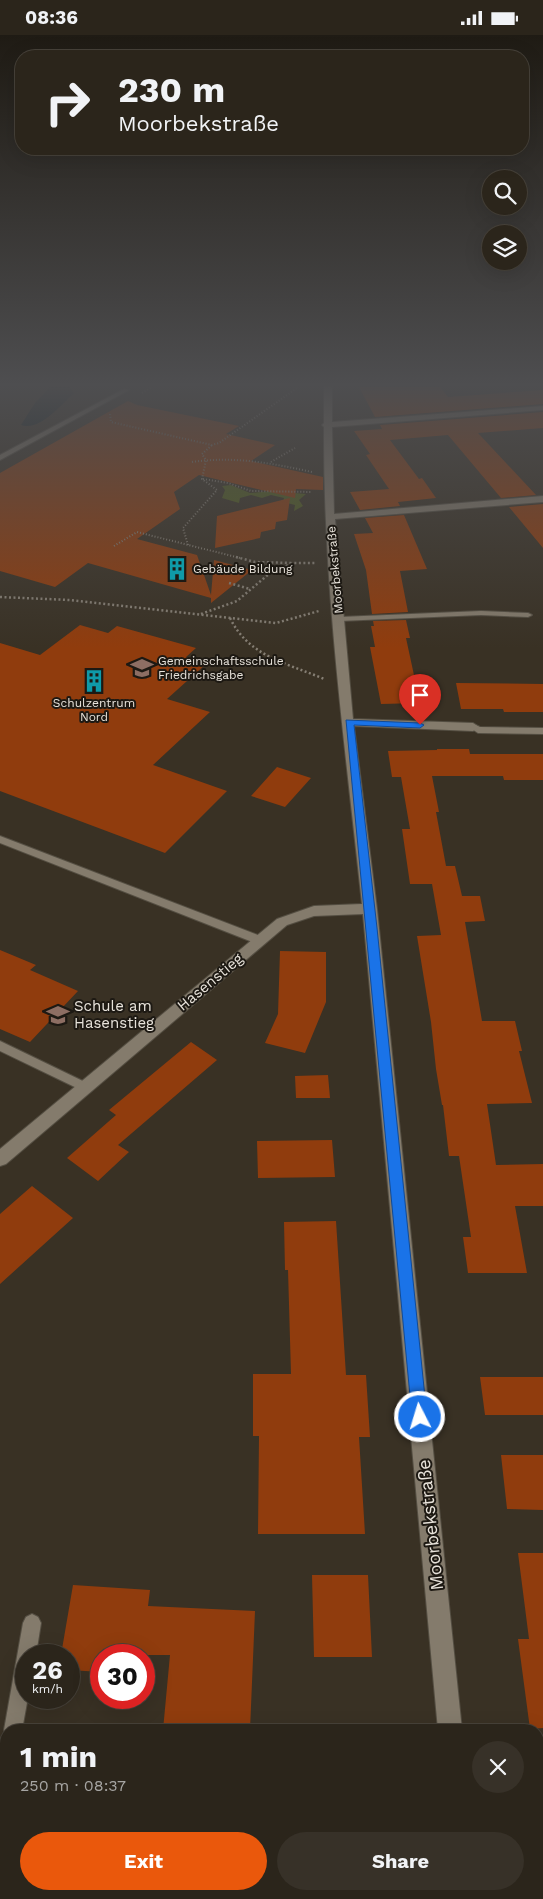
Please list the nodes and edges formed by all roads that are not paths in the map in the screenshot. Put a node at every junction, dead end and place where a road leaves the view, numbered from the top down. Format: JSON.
{"nodes":[{"id":1,"x":327,"y":474,"type":"edge"},
{"id":2,"x":543,"y":499,"type":"edge"},
{"id":3,"x":331,"y":517,"type":"junction"},
{"id":4,"x":528,"y":615,"type":"dead end"},
{"id":5,"x":339,"y":616,"type":"junction"},
{"id":6,"x":349,"y":722,"type":"junction"},
{"id":7,"x":473,"y":727,"type":"joint"},
{"id":8,"x":543,"y":731,"type":"edge"},
{"id":9,"x":0,"y":839,"type":"edge"},
{"id":10,"x":370,"y":909,"type":"junction"},
{"id":11,"x":259,"y":940,"type":"junction"},
{"id":12,"x":0,"y":1046,"type":"edge"},
{"id":13,"x":85,"y":1087,"type":"junction"},
{"id":14,"x":0,"y":1159,"type":"edge"},
{"id":15,"x":32,"y":1623,"type":"dead end"},
{"id":16,"x":28,"y":1644,"type":"edge"},
{"id":17,"x":17,"y":1709,"type":"edge"},
{"id":18,"x":14,"y":1724,"type":"edge"},
{"id":19,"x":449,"y":1724,"type":"edge"}],
"edges":[{"from":1,"to":3,"type":"street","name":"Moorbekstraße"},
{"from":2,"to":3,"type":"street"},
{"from":3,"to":5,"type":"street","name":"Moorbekstraße"},
{"from":4,"to":5,"type":"lane"},
{"from":5,"to":6,"type":"street","name":"Moorbekstraße"},
{"from":6,"to":7,"type":"street"},
{"from":6,"to":10,"type":"street","name":"Moorbekstraße"},
{"from":7,"to":8,"type":"lane"},
{"from":9,"to":11,"type":"lane"},
{"from":10,"to":11,"type":"street","name":"Hasenstieg"},
{"from":10,"to":19,"type":"street","name":"Moorbekstraße"},
{"from":11,"to":13,"type":"street","name":"Hasenstieg"},
{"from":12,"to":13,"type":"lane"},
{"from":13,"to":14,"type":"street","name":"Hasenstieg"},
{"from":15,"to":16,"type":"lane"},
{"from":17,"to":18,"type":"lane"}]}
